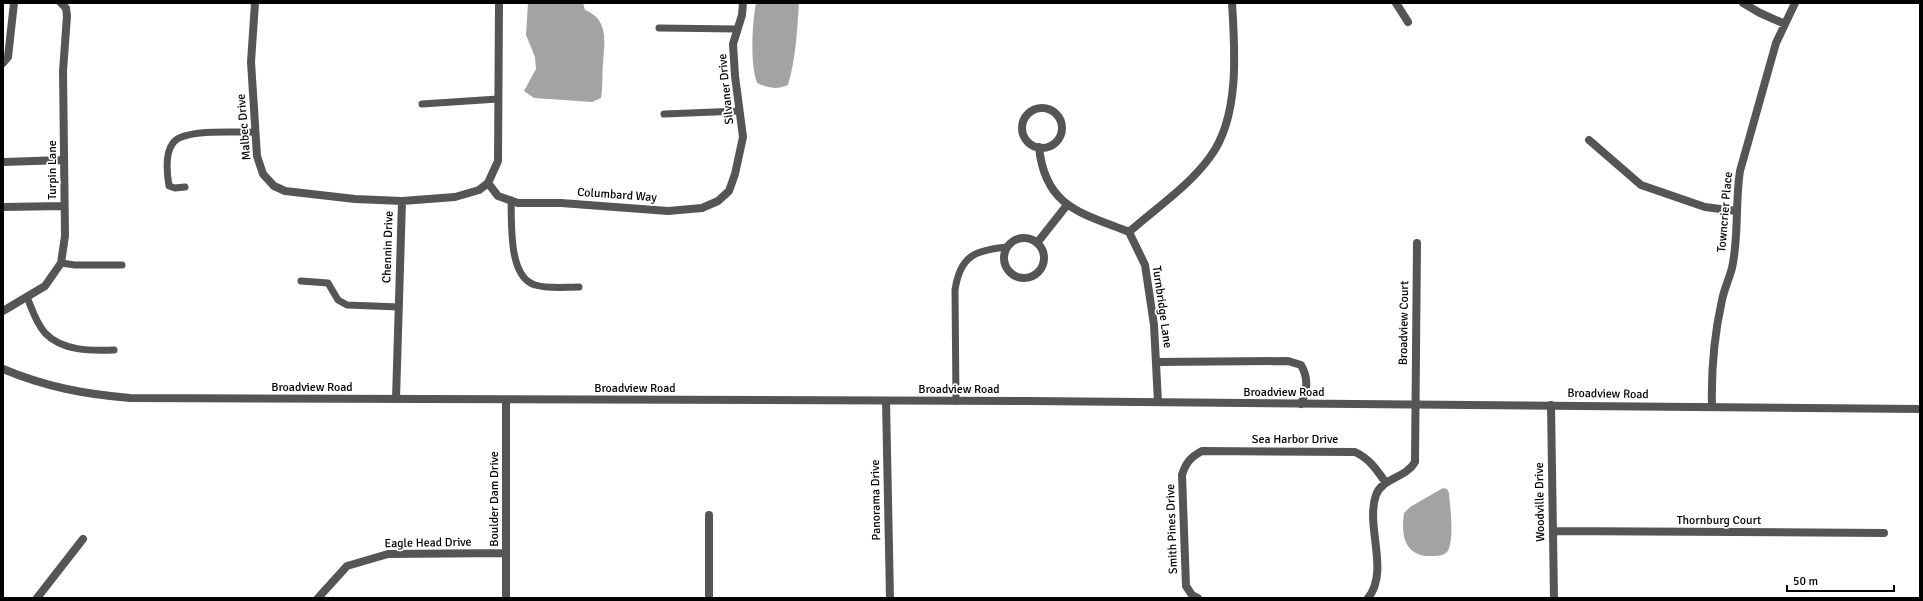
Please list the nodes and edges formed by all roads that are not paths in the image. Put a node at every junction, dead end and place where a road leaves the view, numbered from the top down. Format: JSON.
{"nodes":[{"id":1,"x":14,"y":3,"type":"edge"},
{"id":2,"x":61,"y":3,"type":"edge"},
{"id":3,"x":255,"y":3,"type":"edge"},
{"id":4,"x":499,"y":3,"type":"edge"},
{"id":5,"x":743,"y":3,"type":"edge"},
{"id":6,"x":1232,"y":3,"type":"edge"},
{"id":7,"x":1396,"y":3,"type":"edge"},
{"id":8,"x":1743,"y":3,"type":"edge"},
{"id":9,"x":1795,"y":3,"type":"edge"},
{"id":10,"x":1408,"y":22,"type":"dead end"},
{"id":11,"x":1785,"y":24,"type":"junction"},
{"id":12,"x":659,"y":28,"type":"dead end"},
{"id":13,"x":738,"y":29,"type":"junction"},
{"id":14,"x":3,"y":63,"type":"edge"},
{"id":15,"x":498,"y":99,"type":"junction"},
{"id":16,"x":422,"y":104,"type":"dead end"},
{"id":17,"x":739,"y":111,"type":"junction"},
{"id":18,"x":664,"y":114,"type":"dead end"},
{"id":19,"x":255,"y":132,"type":"junction"},
{"id":20,"x":1589,"y":140,"type":"dead end"},
{"id":21,"x":1039,"y":147,"type":"junction"},
{"id":22,"x":64,"y":160,"type":"junction"},
{"id":23,"x":3,"y":162,"type":"edge"},
{"id":24,"x":735,"y":174,"type":"joint"},
{"id":25,"x":488,"y":183,"type":"junction"},
{"id":26,"x":185,"y":188,"type":"dead end"},
{"id":27,"x":402,"y":200,"type":"junction"},
{"id":28,"x":511,"y":200,"type":"junction"},
{"id":29,"x":1067,"y":205,"type":"junction"},
{"id":30,"x":64,"y":206,"type":"junction"},
{"id":31,"x":3,"y":207,"type":"edge"},
{"id":32,"x":1736,"y":211,"type":"junction"},
{"id":33,"x":1129,"y":232,"type":"junction"},
{"id":34,"x":1037,"y":242,"type":"junction"},
{"id":35,"x":1417,"y":243,"type":"dead end"},
{"id":36,"x":1007,"y":247,"type":"junction"},
{"id":37,"x":61,"y":263,"type":"junction"},
{"id":38,"x":122,"y":265,"type":"dead end"},
{"id":39,"x":301,"y":281,"type":"dead end"},
{"id":40,"x":579,"y":287,"type":"dead end"},
{"id":41,"x":27,"y":297,"type":"junction"},
{"id":42,"x":399,"y":306,"type":"junction"},
{"id":43,"x":3,"y":311,"type":"edge"},
{"id":44,"x":114,"y":350,"type":"dead end"},
{"id":45,"x":1157,"y":362,"type":"junction"},
{"id":46,"x":3,"y":369,"type":"edge"},
{"id":47,"x":396,"y":399,"type":"junction"},
{"id":48,"x":506,"y":400,"type":"junction"},
{"id":49,"x":886,"y":401,"type":"junction"},
{"id":50,"x":956,"y":401,"type":"junction"},
{"id":51,"x":1158,"y":402,"type":"junction"},
{"id":52,"x":1301,"y":404,"type":"junction"},
{"id":53,"x":1415,"y":404,"type":"junction"},
{"id":54,"x":1550,"y":405,"type":"junction"},
{"id":55,"x":1712,"y":407,"type":"junction"},
{"id":56,"x":1920,"y":409,"type":"edge"},
{"id":57,"x":1191,"y":457,"type":"joint"},
{"id":58,"x":1386,"y":483,"type":"junction"},
{"id":59,"x":709,"y":515,"type":"dead end"},
{"id":60,"x":1553,"y":531,"type":"junction"},
{"id":61,"x":1884,"y":533,"type":"dead end"},
{"id":62,"x":83,"y":539,"type":"dead end"},
{"id":63,"x":506,"y":553,"type":"junction"},
{"id":64,"x":37,"y":598,"type":"edge"},
{"id":65,"x":318,"y":598,"type":"edge"},
{"id":66,"x":506,"y":598,"type":"edge"},
{"id":67,"x":708,"y":598,"type":"edge"},
{"id":68,"x":890,"y":598,"type":"edge"},
{"id":69,"x":1198,"y":598,"type":"edge"},
{"id":70,"x":1368,"y":598,"type":"edge"},
{"id":71,"x":1554,"y":598,"type":"edge"}],
"edges":[{"from":1,"to":14,"type":"street"},
{"from":2,"to":22,"type":"street","name":"Turpin Lane"},
{"from":3,"to":19,"type":"street","name":"Malbec Drive"},
{"from":4,"to":15,"type":"street"},
{"from":5,"to":13,"type":"street","name":"Silvaner Drive"},
{"from":6,"to":33,"type":"street"},
{"from":7,"to":10,"type":"street"},
{"from":8,"to":11,"type":"street"},
{"from":9,"to":11,"type":"street","name":"Towncrier Place"},
{"from":11,"to":32,"type":"street","name":"Towncrier Place"},
{"from":12,"to":13,"type":"lane"},
{"from":13,"to":17,"type":"street","name":"Silvaner Drive"},
{"from":15,"to":16,"type":"lane"},
{"from":15,"to":25,"type":"street"},
{"from":17,"to":18,"type":"lane"},
{"from":17,"to":24,"type":"street","name":"Silvaner Drive"},
{"from":19,"to":26,"type":"lane"},
{"from":19,"to":27,"type":"street","name":"Malbec Drive"},
{"from":20,"to":32,"type":"street"},
{"from":21,"to":21,"type":"street"},
{"from":21,"to":29,"type":"street"},
{"from":22,"to":23,"type":"street"},
{"from":22,"to":30,"type":"street","name":"Turpin Lane"},
{"from":24,"to":28,"type":"street","name":"Columbard Way"},
{"from":25,"to":27,"type":"street","name":"Chennin Drive"},
{"from":25,"to":28,"type":"street","name":"Columbard Way"},
{"from":27,"to":42,"type":"street","name":"Chennin Drive"},
{"from":28,"to":40,"type":"lane"},
{"from":29,"to":33,"type":"street"},
{"from":29,"to":34,"type":"street"},
{"from":30,"to":31,"type":"street"},
{"from":30,"to":37,"type":"street","name":"Turpin Lane"},
{"from":32,"to":55,"type":"street","name":"Towncrier Place"},
{"from":33,"to":45,"type":"street","name":"Turnbridge Lane"},
{"from":34,"to":36,"type":"street"},
{"from":34,"to":36,"type":"street"},
{"from":35,"to":53,"type":"street","name":"Broadview Court"},
{"from":36,"to":50,"type":"lane"},
{"from":37,"to":38,"type":"lane"},
{"from":37,"to":41,"type":"street","name":"Turpin Lane"},
{"from":39,"to":42,"type":"lane"},
{"from":41,"to":43,"type":"street","name":"Turpin Lane"},
{"from":41,"to":44,"type":"lane"},
{"from":42,"to":47,"type":"street","name":"Chennin Drive"},
{"from":45,"to":51,"type":"street","name":"Turnbridge Lane"},
{"from":45,"to":52,"type":"street"},
{"from":46,"to":47,"type":"street","name":"Broadview Road"},
{"from":47,"to":48,"type":"street","name":"Broadview Road"},
{"from":48,"to":49,"type":"street","name":"Broadview Road"},
{"from":48,"to":63,"type":"street","name":"Boulder Dam Drive"},
{"from":49,"to":50,"type":"street","name":"Broadview Road"},
{"from":49,"to":68,"type":"street","name":"Panorama Drive"},
{"from":50,"to":51,"type":"street","name":"Broadview Road"},
{"from":51,"to":52,"type":"street","name":"Broadview Road"},
{"from":52,"to":53,"type":"street","name":"Broadview Road"},
{"from":53,"to":54,"type":"street","name":"Broadview Road"},
{"from":53,"to":58,"type":"street","name":"Broadview Court"},
{"from":54,"to":55,"type":"street","name":"Broadview Road"},
{"from":54,"to":60,"type":"street","name":"Woodville Drive"},
{"from":55,"to":56,"type":"street","name":"Broadview Road"},
{"from":57,"to":58,"type":"street","name":"Sea Harbor Drive"},
{"from":57,"to":69,"type":"street","name":"Smith Pines Drive"},
{"from":58,"to":70,"type":"street"},
{"from":59,"to":67,"type":"street"},
{"from":60,"to":61,"type":"street","name":"Thornburg Court"},
{"from":60,"to":71,"type":"street","name":"Woodville Drive"},
{"from":62,"to":64,"type":"street"},
{"from":63,"to":65,"type":"street","name":"Eagle Head Drive"},
{"from":63,"to":66,"type":"street","name":"Boulder Dam Drive"}]}
